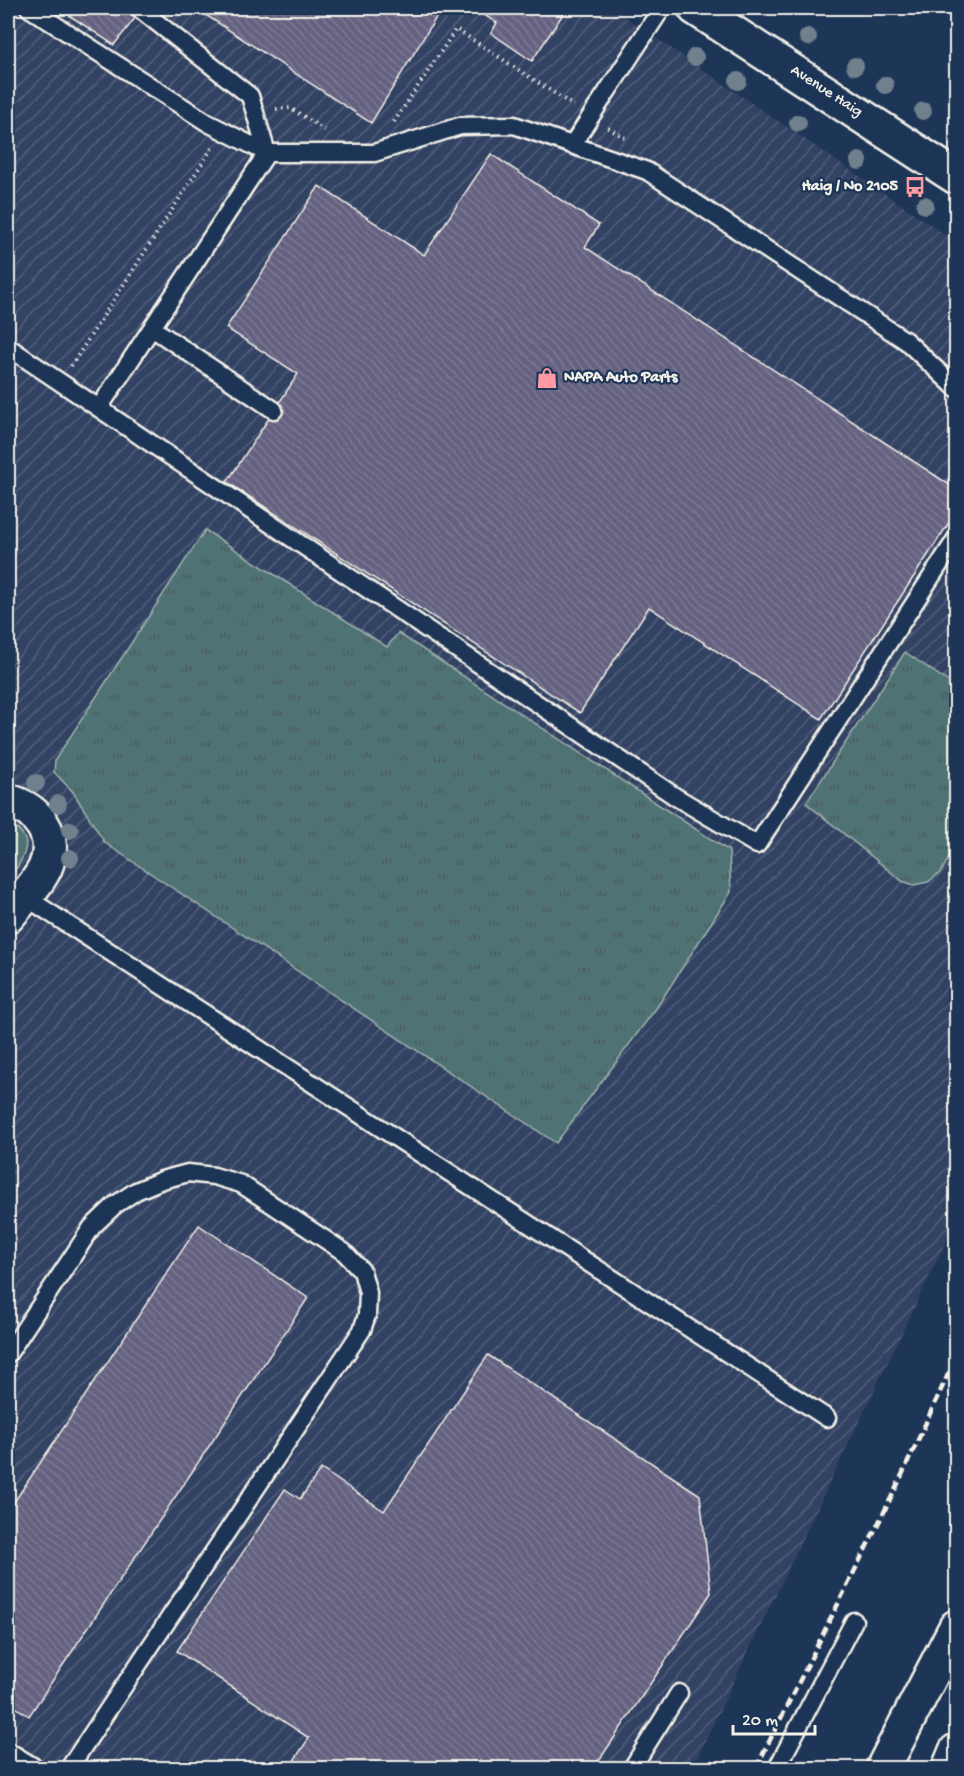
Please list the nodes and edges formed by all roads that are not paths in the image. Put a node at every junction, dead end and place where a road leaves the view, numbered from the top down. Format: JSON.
{"nodes":[{"id":1,"x":29,"y":8,"type":"edge"},
{"id":2,"x":662,"y":8,"type":"edge"},
{"id":3,"x":695,"y":8,"type":"edge"},
{"id":4,"x":141,"y":10,"type":"dead end"},
{"id":5,"x":572,"y":145,"type":"junction"},
{"id":6,"x":267,"y":153,"type":"junction"},
{"id":7,"x":957,"y":177,"type":"edge"},
{"id":8,"x":152,"y":328,"type":"junction"},
{"id":9,"x":8,"y":347,"type":"edge"},
{"id":10,"x":957,"y":388,"type":"edge"},
{"id":11,"x":99,"y":408,"type":"junction"},
{"id":12,"x":274,"y":410,"type":"dead end"},
{"id":13,"x":957,"y":539,"type":"edge"},
{"id":14,"x":8,"y":801,"type":"edge"},
{"id":15,"x":16,"y":906,"type":"edge"},
{"id":16,"x":8,"y":1354,"type":"edge"},
{"id":17,"x":827,"y":1418,"type":"dead end"},
{"id":18,"x":854,"y":1621,"type":"dead end"},
{"id":19,"x":957,"y":1627,"type":"edge"},
{"id":20,"x":679,"y":1693,"type":"dead end"},
{"id":21,"x":8,"y":1751,"type":"edge"},
{"id":22,"x":957,"y":1751,"type":"edge"},
{"id":23,"x":36,"y":1768,"type":"edge"},
{"id":24,"x":69,"y":1768,"type":"edge"},
{"id":25,"x":632,"y":1768,"type":"edge"},
{"id":26,"x":777,"y":1768,"type":"edge"},
{"id":27,"x":883,"y":1768,"type":"edge"},
{"id":28,"x":949,"y":1768,"type":"edge"}],
"edges":[{"from":1,"to":6,"type":"lane"},
{"from":2,"to":5,"type":"lane"},
{"from":3,"to":7,"type":"main road","name":"Avenue Haig"},
{"from":4,"to":6,"type":"lane"},
{"from":5,"to":6,"type":"lane"},
{"from":5,"to":10,"type":"lane"},
{"from":6,"to":8,"type":"lane"},
{"from":8,"to":11,"type":"lane"},
{"from":8,"to":12,"type":"lane"},
{"from":9,"to":11,"type":"lane"},
{"from":11,"to":13,"type":"lane"},
{"from":14,"to":15,"type":"main road"},
{"from":15,"to":17,"type":"lane"},
{"from":16,"to":24,"type":"lane"},
{"from":18,"to":26,"type":"lane"},
{"from":19,"to":27,"type":"main road"},
{"from":20,"to":25,"type":"lane"},
{"from":21,"to":23,"type":"lane"},
{"from":22,"to":28,"type":"main road"}]}
